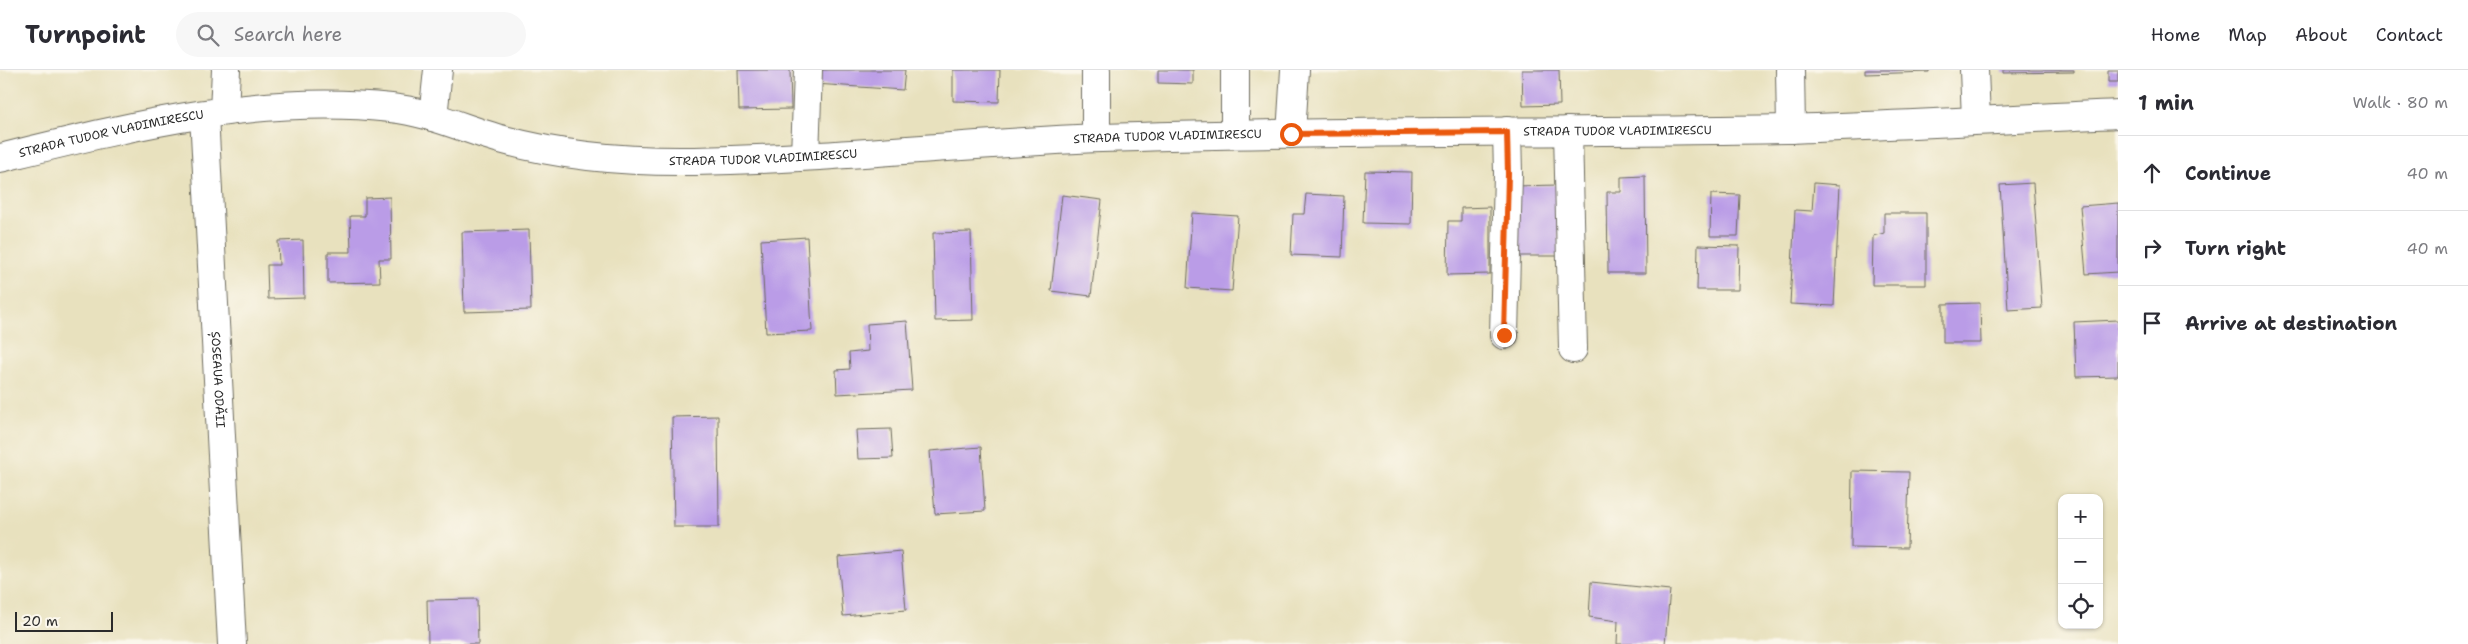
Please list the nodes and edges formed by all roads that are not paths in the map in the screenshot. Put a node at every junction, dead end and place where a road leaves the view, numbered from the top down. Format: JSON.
{"nodes":[{"id":1,"x":226,"y":70,"type":"edge"},
{"id":2,"x":438,"y":70,"type":"edge"},
{"id":3,"x":808,"y":70,"type":"edge"},
{"id":4,"x":1096,"y":70,"type":"edge"},
{"id":5,"x":1235,"y":70,"type":"edge"},
{"id":6,"x":1295,"y":70,"type":"edge"},
{"id":7,"x":1790,"y":70,"type":"edge"},
{"id":8,"x":1974,"y":70,"type":"edge"},
{"id":9,"x":214,"y":113,"type":"junction"},
{"id":10,"x":2118,"y":114,"type":"edge"},
{"id":11,"x":433,"y":117,"type":"junction"},
{"id":12,"x":1976,"y":120,"type":"junction"},
{"id":13,"x":1791,"y":129,"type":"junction"},
{"id":14,"x":1568,"y":131,"type":"junction"},
{"id":15,"x":1507,"y":132,"type":"junction"},
{"id":16,"x":1235,"y":134,"type":"junction"},
{"id":17,"x":1291,"y":134,"type":"junction"},
{"id":18,"x":1096,"y":138,"type":"junction"},
{"id":19,"x":805,"y":156,"type":"junction"},
{"id":20,"x":0,"y":158,"type":"edge"},
{"id":21,"x":1504,"y":335,"type":"dead end"},
{"id":22,"x":1573,"y":349,"type":"dead end"},
{"id":23,"x":232,"y":644,"type":"edge"}],
"edges":[{"from":1,"to":9,"type":"street"},
{"from":2,"to":11,"type":"street"},
{"from":3,"to":19,"type":"street"},
{"from":4,"to":18,"type":"street"},
{"from":5,"to":16,"type":"street"},
{"from":6,"to":17,"type":"street"},
{"from":7,"to":13,"type":"street"},
{"from":8,"to":12,"type":"street"},
{"from":9,"to":11,"type":"street","name":"STRADA TUDOR VLADIMIRESCU"},
{"from":9,"to":20,"type":"street","name":"STRADA TUDOR VLADIMIRESCU"},
{"from":9,"to":23,"type":"street","name":"ȘOSEAUA ODĂII"},
{"from":10,"to":12,"type":"street","name":"STRADA TUDOR VLADIMIRESCU"},
{"from":11,"to":19,"type":"street","name":"STRADA TUDOR VLADIMIRESCU"},
{"from":12,"to":13,"type":"street","name":"STRADA TUDOR VLADIMIRESCU"},
{"from":13,"to":14,"type":"street","name":"STRADA TUDOR VLADIMIRESCU"},
{"from":14,"to":15,"type":"street","name":"STRADA TUDOR VLADIMIRESCU"},
{"from":14,"to":22,"type":"street"},
{"from":15,"to":17,"type":"street","name":"STRADA TUDOR VLADIMIRESCU"},
{"from":15,"to":21,"type":"street"},
{"from":16,"to":17,"type":"street","name":"STRADA TUDOR VLADIMIRESCU"},
{"from":16,"to":18,"type":"street","name":"STRADA TUDOR VLADIMIRESCU"},
{"from":18,"to":19,"type":"street","name":"STRADA TUDOR VLADIMIRESCU"}]}
